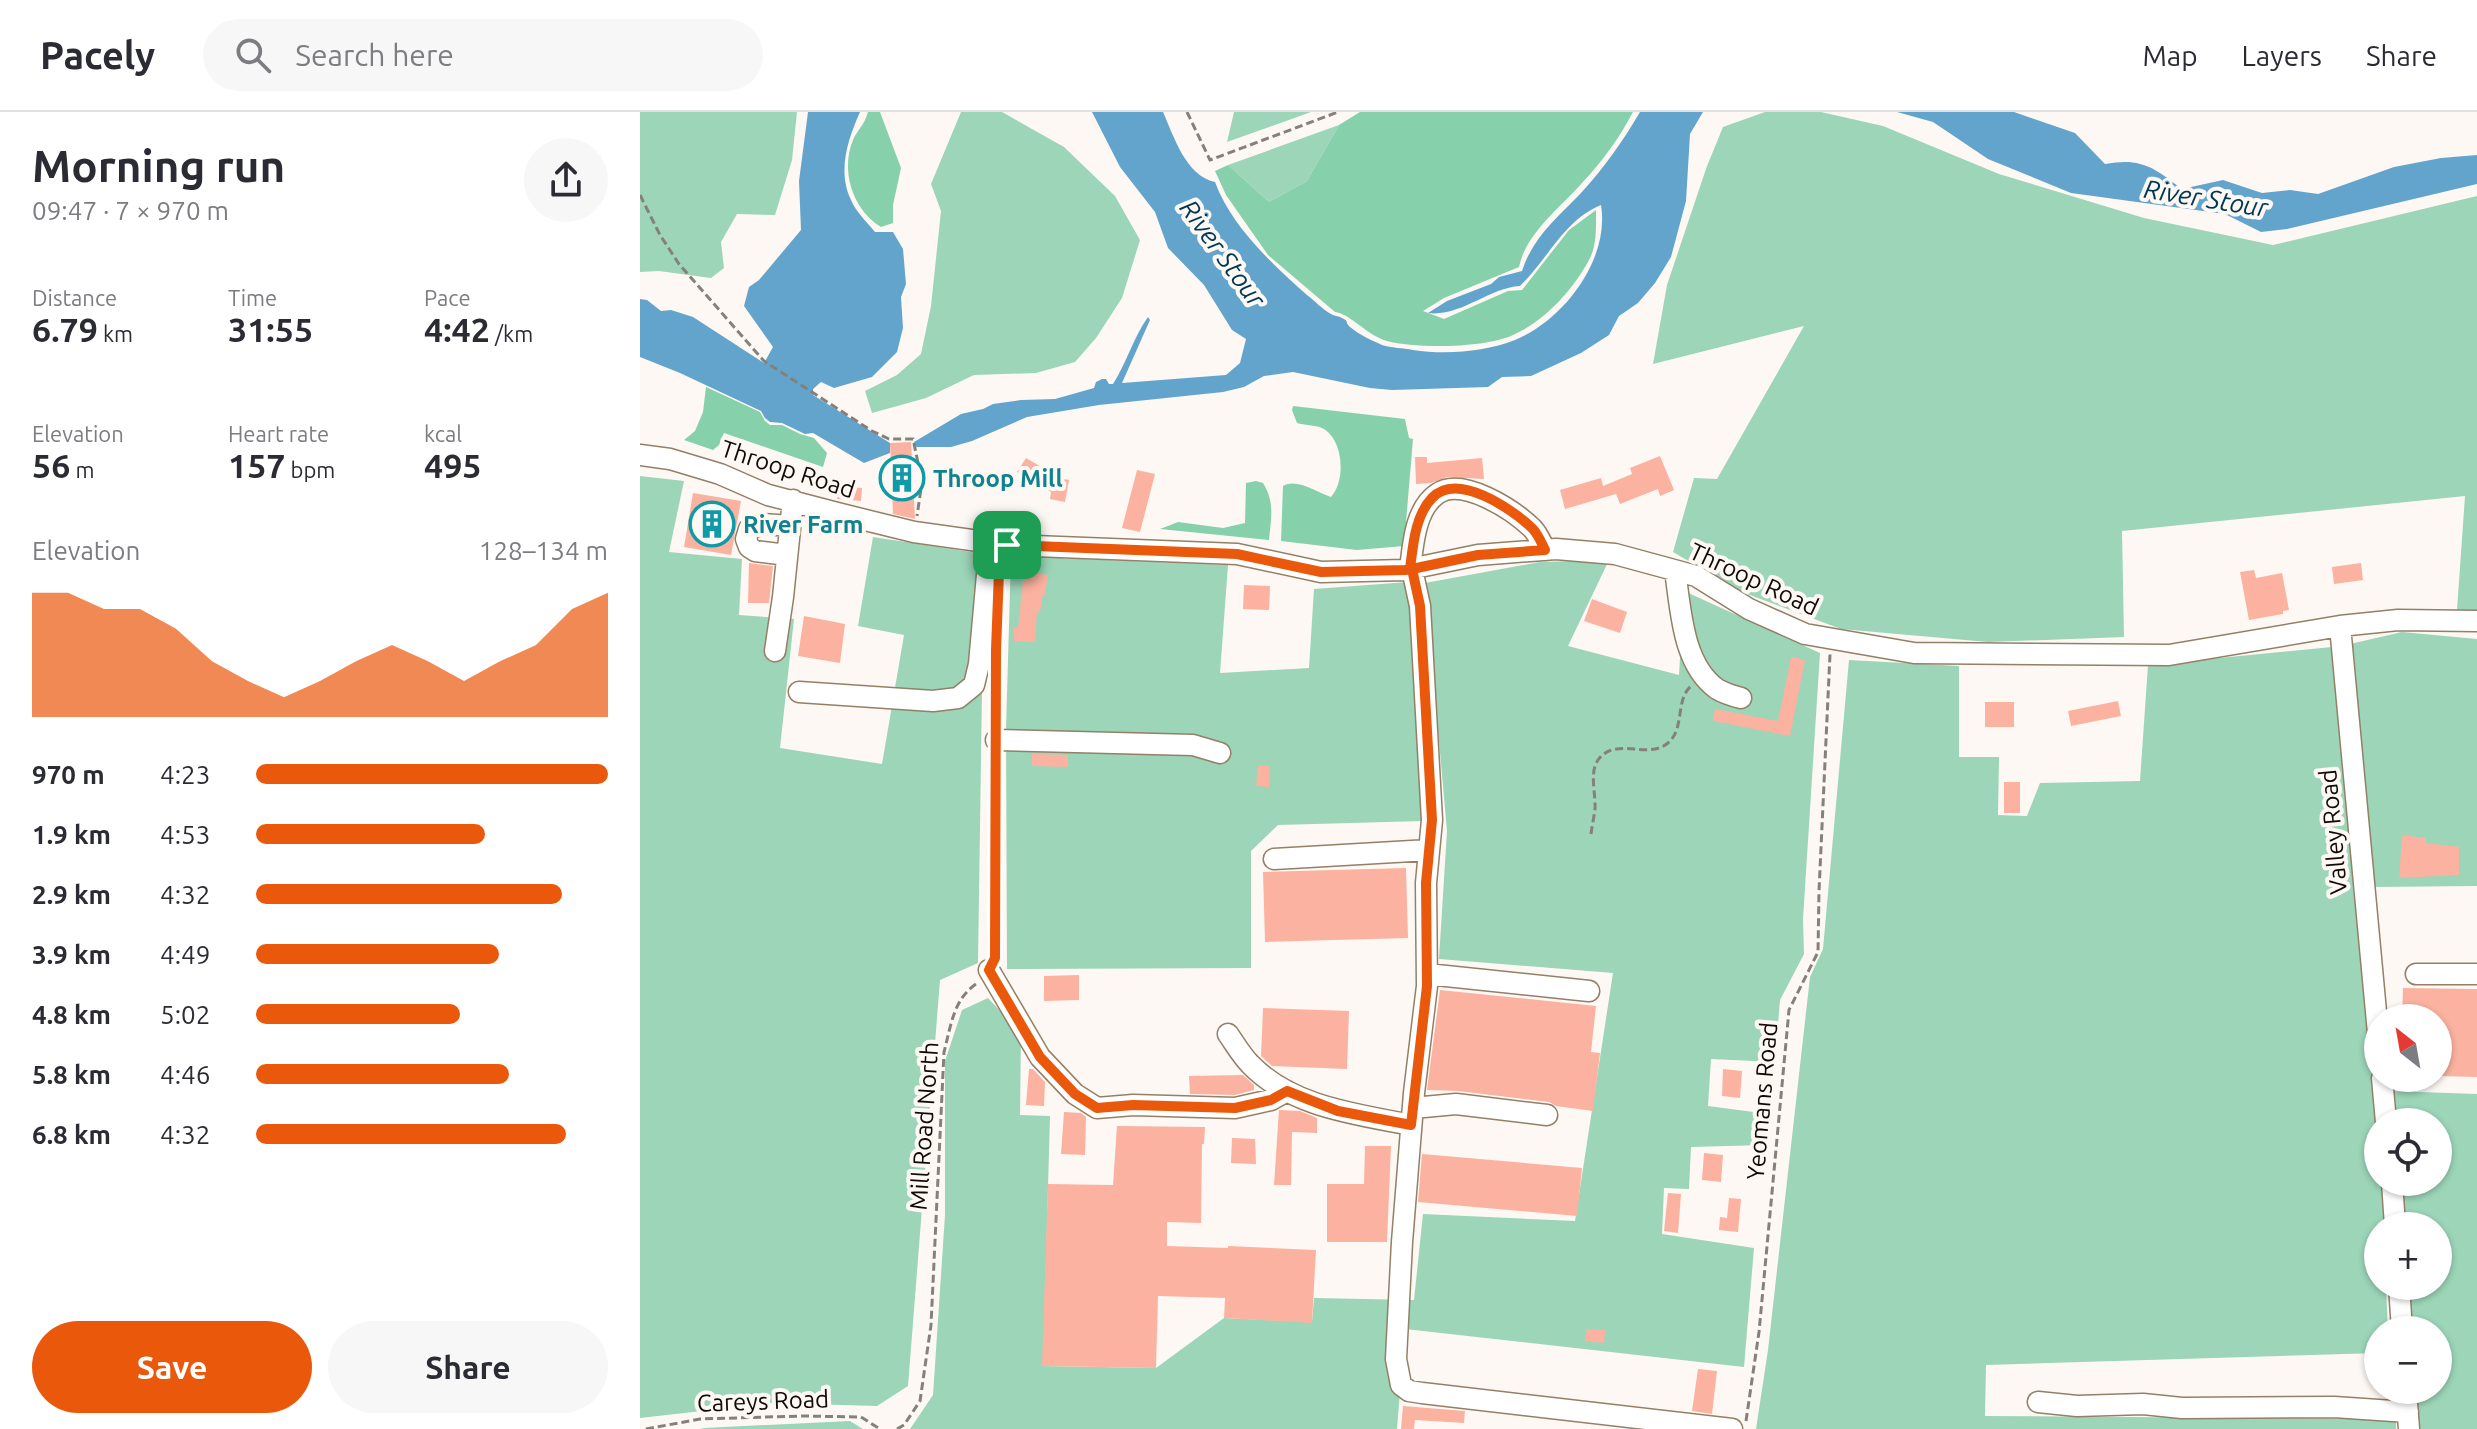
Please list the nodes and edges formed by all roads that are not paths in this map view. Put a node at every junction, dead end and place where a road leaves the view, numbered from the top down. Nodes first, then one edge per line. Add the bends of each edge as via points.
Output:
1 (640, 455) edge
2 (793, 500) junction
3 (790, 526) junction
4 (999, 544) junction
5 (1545, 550) junction
6 (787, 555) junction
7 (1411, 569) junction
8 (1675, 571) junction
9 (2477, 621) edge
10 (2340, 626) junction
11 (775, 651) dead end
12 (799, 692) dead end
13 (1741, 698) dead end
14 (996, 740) road end
15 (1220, 753) dead end
16 (1429, 850) junction
17 (1274, 859) dead end
18 (989, 970) road end
19 (1427, 974) junction
20 (2416, 974) dead end
21 (2477, 974) edge
22 (1589, 991) dead end
23 (2375, 1004) edge
24 (1228, 1034) dead end
25 (1287, 1091) junction
26 (1547, 1115) dead end
27 (1412, 1116) junction
28 (2038, 1402) dead end
29 (2408, 1420) edge
30 (1732, 1429) edge

1 - 2 street, Throop Road via 683,462
2 - 3 street
2 - 4 street, Throop Road via 914,532
3 - 6 street
3 - 6 street via 756,525 746,539 755,551
4 - 7 street, Throop Road via 1237,554 1321,572
4 - 12 street via 987,575 974,685 958,698
5 - 7 street, Throop Road via 1478,555
5 - 7 street via 1522,520 1480,494 1457,488 1430,500 1415,535
5 - 8 street, Throop Road via 1615,554
6 - 11 street
7 - 16 street via 1420,606 1432,820
8 - 10 street, Throop Road via 1696,576 1749,609 1805,634 1914,653 2169,655
8 - 13 street via 1695,662 1719,690
9 - 10 street, Throop Road
10 - 23 street, Valley Road
14 - 15 street via 1193,745
16 - 17 street
16 - 19 street
18 - 25 street via 1040,1057 1075,1094 1097,1108 1235,1108
19 - 22 street
19 - 27 street
20 - 21 street
24 - 25 street via 1250,1065
25 - 27 street via 1338,1111
26 - 27 street via 1456,1104
27 - 30 street via 1397,1327 1401,1385 1422,1393
28 - 29 street via 2334,1407

